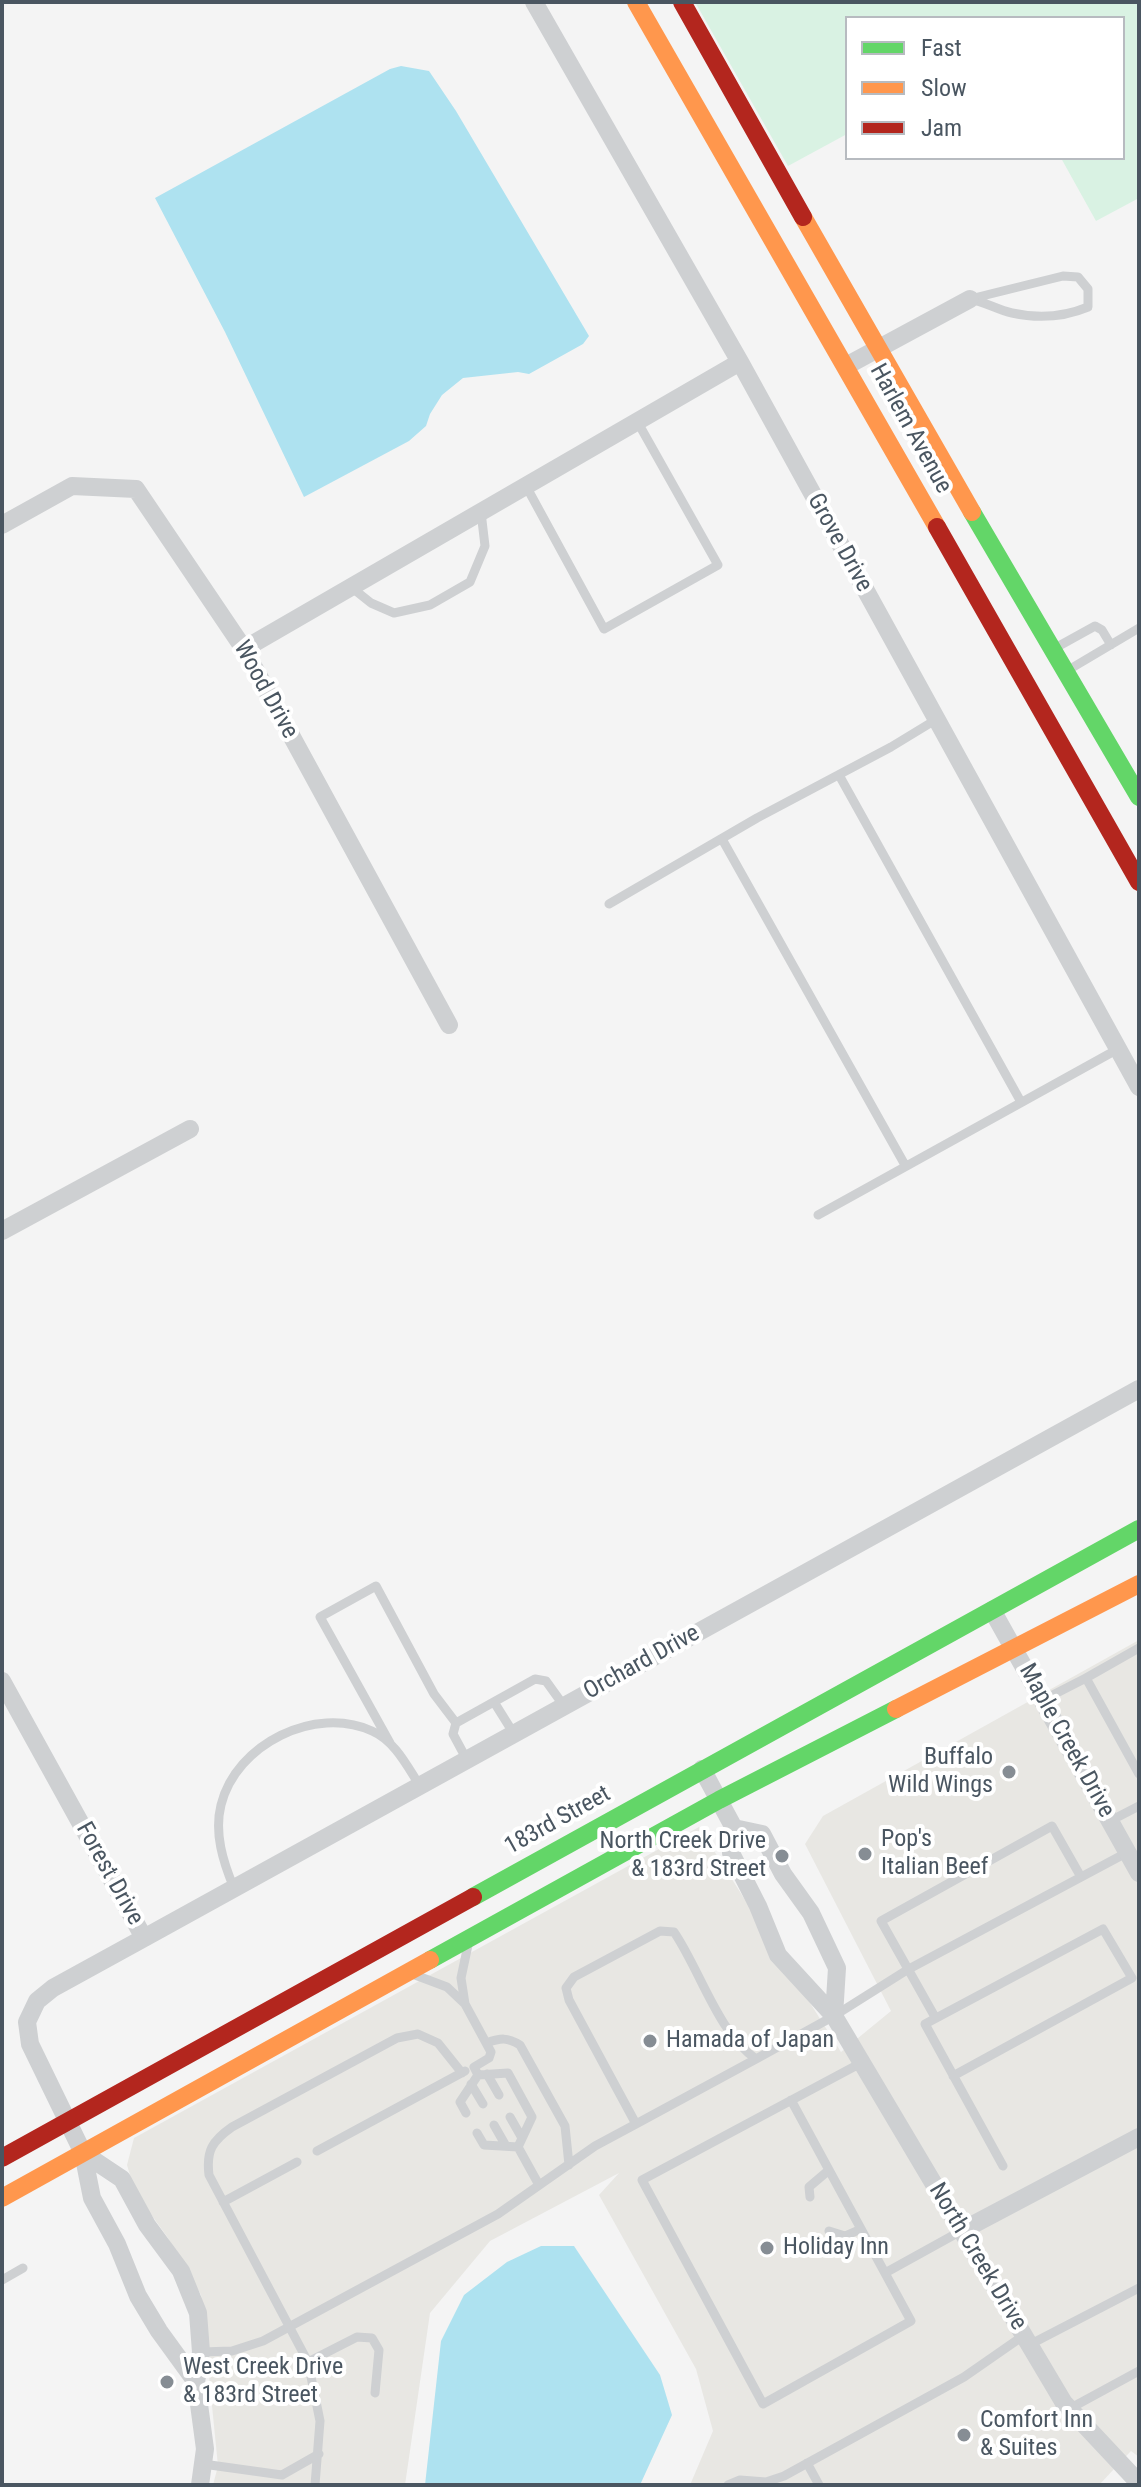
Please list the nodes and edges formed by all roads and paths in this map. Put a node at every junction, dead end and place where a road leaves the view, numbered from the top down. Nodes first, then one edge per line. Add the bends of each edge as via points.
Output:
1 (534, 2) edge
2 (636, 2) edge
3 (682, 2) edge
4 (970, 299) junction
5 (877, 349) junction
6 (740, 362) junction
7 (846, 366) junction
8 (637, 421) junction
9 (526, 486) junction
10 (481, 512) junction
11 (2, 525) edge
12 (351, 587) junction
13 (1139, 628) edge
14 (1111, 645) junction
15 (244, 649) junction
16 (1054, 649) junction
17 (1067, 671) junction
18 (937, 719) junction
19 (839, 775) junction
20 (1139, 797) edge
21 (722, 839) junction
22 (1138, 877) edge
23 (609, 904) dead end
24 (449, 1025) dead end
25 (1118, 1049) junction
26 (1139, 1087) edge
27 (1021, 1102) junction
28 (190, 1129) dead end
29 (905, 1165) junction
30 (818, 1215) dead end
31 (2, 1231) edge
32 (1139, 1389) edge
33 (1139, 1529) edge
34 (1139, 1584) edge
35 (992, 1610) junction
36 (1013, 1647) junction
37 (1139, 1648) edge
38 (1086, 1678) junction
39 (2, 1681) edge
40 (1043, 1700) junction
41 (494, 1702) junction
42 (564, 1706) junction
43 (456, 1723) junction
44 (514, 1734) junction
45 (390, 1743) junction
46 (467, 1760) junction
47 (702, 1769) junction
48 (1139, 1774) edge
49 (420, 1786) junction
50 (719, 1800) junction
51 (1139, 1806) edge
52 (1110, 1821) junction
53 (734, 1828) junction
54 (1135, 1863) edge
55 (1081, 1877) junction
56 (234, 1888) junction
57 (144, 1938) junction
58 (470, 1938) junction
59 (907, 1970) junction
60 (408, 1972) junction
61 (465, 2004) junction
62 (834, 2016) junction
63 (935, 2017) junction
64 (486, 2043) junction
65 (756, 2059) junction
66 (861, 2063) junction
67 (479, 2072) junction
68 (462, 2073) junction
69 (953, 2076) junction
70 (471, 2084) junction
71 (499, 2095) dead end
72 (791, 2100) junction
73 (483, 2104) dead end
74 (466, 2113) dead end
75 (510, 2117) dead end
76 (68, 2122) junction
77 (636, 2124) junction
78 (494, 2125) dead end
79 (477, 2133) dead end
80 (1139, 2137) edge
81 (520, 2142) junction
82 (506, 2146) junction
83 (317, 2151) dead end
84 (83, 2153) junction
85 (2, 2158) edge
86 (297, 2162) dead end
87 (569, 2165) junction
88 (1003, 2166) dead end
89 (829, 2170) junction
90 (539, 2185) junction
91 (810, 2197) dead end
92 (2, 2198) edge
93 (223, 2202) junction
94 (861, 2229) junction
95 (829, 2231) dead end
96 (961, 2231) junction
97 (23, 2268) dead end
98 (885, 2273) junction
99 (2, 2280) edge
100 (1139, 2288) edge
101 (290, 2326) junction
102 (1026, 2340) junction
103 (201, 2352) junction
104 (308, 2362) junction
105 (1139, 2371) edge
106 (196, 2382) junction
107 (375, 2393) dead end
108 (1069, 2409) junction
109 (319, 2454) junction
110 (807, 2463) junction
111 (203, 2464) junction
112 (282, 2475) junction
113 (1131, 2482) edge
114 (200, 2485) edge
115 (277, 2485) edge
116 (315, 2485) edge
117 (728, 2485) edge
118 (819, 2485) edge

1 - 6 street, Grove Drive
2 - 7 street, Harlem Avenue
3 - 5 street, Harlem Avenue
4 - 4 lane via 1063,276 1078,277 1088,289 1088,307 1067,316 1010,313
4 - 5 street
5 - 7 street
5 - 16 street, Harlem Avenue
6 - 8 street
6 - 18 street, Grove Drive
7 - 22 street, Harlem Avenue
8 - 9 street
8 - 9 lane via 718,565 604,629
9 - 10 street
10 - 12 street
10 - 12 lane via 485,546 470,582 430,605 394,613
11 - 15 street, Wood Drive via 72,486 136,489
12 - 15 street
13 - 14 lane
14 - 16 lane via 1095,626
14 - 17 lane
15 - 24 street, Wood Drive
16 - 17 street, Harlem Avenue
17 - 20 street, Harlem Avenue
18 - 19 lane
18 - 25 street, Grove Drive
19 - 21 lane
19 - 27 lane
21 - 23 lane
21 - 29 lane
25 - 26 street, Grove Drive
25 - 27 lane
27 - 29 lane
28 - 31 street
29 - 30 lane
32 - 42 street, Orchard Drive
33 - 35 street, 183rd Street
34 - 36 street
35 - 36 street, Maple Creek Drive
35 - 47 street, 183rd Street
36 - 40 street, Maple Creek Drive
36 - 50 street
37 - 38 lane
38 - 40 lane
38 - 48 lane
39 - 57 street, Forest Drive
40 - 52 street, Maple Creek Drive
41 - 42 lane via 541,1679
41 - 43 lane
41 - 44 lane
42 - 44 street, Orchard Drive
43 - 45 lane via 434,1694 376,1586 320,1617
43 - 46 lane via 453,1734
44 - 46 street, Orchard Drive
45 - 49 lane
45 - 56 lane via 372,1731 338,1722 309,1724 281,1735 249,1758 231,1780 220,1806 222,1860
46 - 49 street, Orchard Drive
47 - 50 street, North Creek Drive
47 - 76 street, 183rd Street
49 - 56 street, Orchard Drive
50 - 53 street, North Creek Drive
50 - 58 street
51 - 52 lane
52 - 54 street, Maple Creek Drive
53 - 62 street, North Creek Drive via 731,1853 778,1955
53 - 62 street via 762,1834 811,1913 837,1968
54 - 55 lane
55 - 59 lane
55 - 59 lane via 1052,1826 881,1921
56 - 57 street, Orchard Drive
57 - 76 street, Forest Drive via 53,1988 37,2001 27,2022 30,2044
58 - 60 street
58 - 61 lane via 461,1978
59 - 62 lane
59 - 63 lane
60 - 61 lane via 447,1987
60 - 84 street
61 - 64 lane
62 - 65 lane
62 - 66 street, North Creek Drive
63 - 69 lane via 925,2024
63 - 69 lane via 1103,1929 1132,1978
64 - 67 lane via 491,2052
64 - 87 lane via 501,2038 520,2045 565,2126
65 - 77 lane
65 - 77 lane via 729,2030 674,1932 660,1931 574,1977 566,1988 569,2000
66 - 72 lane
66 - 96 street, North Creek Drive
67 - 68 lane
67 - 70 lane
67 - 71 lane
67 - 81 lane via 508,2073 532,2117
68 - 83 lane
68 - 93 lane via 438,2043 418,2034 397,2038 328,2075 215,2139 207,2156 209,2175
69 - 88 lane
70 - 73 lane
70 - 74 lane via 460,2102
72 - 89 lane
72 - 98 lane via 642,2180 763,2404 911,2321
75 - 81 lane
76 - 84 street, Forest Drive
76 - 85 street, 183rd Street
77 - 87 lane
78 - 82 lane
79 - 82 lane via 484,2145
80 - 96 street
81 - 82 lane
81 - 90 lane
84 - 92 street
84 - 103 street via 122,2179 181,2271 198,2313
84 - 106 street, Forest Drive via 92,2198 138,2296
86 - 93 lane
87 - 90 lane
89 - 91 lane via 809,2187
89 - 94 lane
90 - 101 lane via 498,2214
93 - 101 lane
94 - 95 lane via 845,2236
94 - 98 lane
96 - 98 lane
96 - 102 street, North Creek Drive
97 - 99 lane
100 - 102 lane
101 - 103 lane via 232,2351
101 - 104 lane
102 - 108 street, North Creek Drive
102 - 110 lane
103 - 106 street
104 - 107 lane via 357,2337 372,2338 379,2350
104 - 109 lane via 320,2421
105 - 108 lane
106 - 111 street
108 - 113 street, North Creek Drive
109 - 112 lane
109 - 116 lane
110 - 117 lane via 766,2482 740,2480
110 - 118 lane
111 - 112 lane
111 - 114 street
112 - 115 lane

